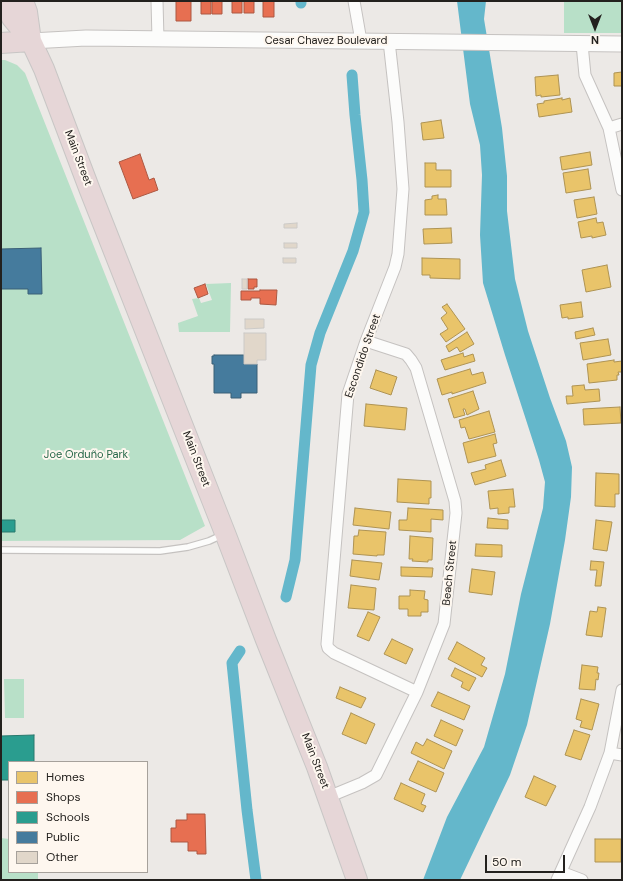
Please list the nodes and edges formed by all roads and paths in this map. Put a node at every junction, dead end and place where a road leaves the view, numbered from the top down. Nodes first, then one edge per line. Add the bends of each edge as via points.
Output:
1 (5, 1) edge
2 (24, 1) edge
3 (157, 1) edge
4 (354, 1) edge
5 (158, 39) junction
6 (31, 41) junction
7 (361, 41) junction
8 (389, 41) junction
9 (1, 42) edge
10 (582, 44) junction
11 (622, 44) edge
12 (622, 124) edge
13 (609, 128) junction
14 (622, 190) edge
15 (366, 341) junction
16 (225, 533) junction
17 (1, 550) edge
18 (622, 690) edge
19 (417, 692) junction
20 (610, 753) junction
21 (622, 755) edge
22 (328, 797) junction
23 (559, 876) edge
24 (357, 880) edge
25 (582, 880) edge

1 - 6 highway, Main Street via 12,18
2 - 6 highway, Main Street
3 - 5 street
4 - 7 street
5 - 6 street, Cesar Chavez Boulevard via 86,38
5 - 7 street, Cesar Chavez Boulevard
6 - 9 highway
6 - 16 highway, Main Street
7 - 8 street, Cesar Chavez Boulevard
8 - 10 street, Cesar Chavez Boulevard
8 - 15 street, Escondido Street via 403,189 396,267
10 - 11 street, Cesar Chavez Boulevard
10 - 13 street via 585,74
12 - 13 street
13 - 14 street
15 - 19 street, Beach Street via 406,354 416,368 456,501 444,624
15 - 19 street, Escondido Street via 348,399 327,644 334,653
16 - 17 lane via 188,547 160,551
16 - 22 highway, Main Street
18 - 20 street
19 - 22 street, Beach Street via 376,775
20 - 21 street
20 - 23 street via 590,807
22 - 24 highway, Main Street
23 - 25 street

